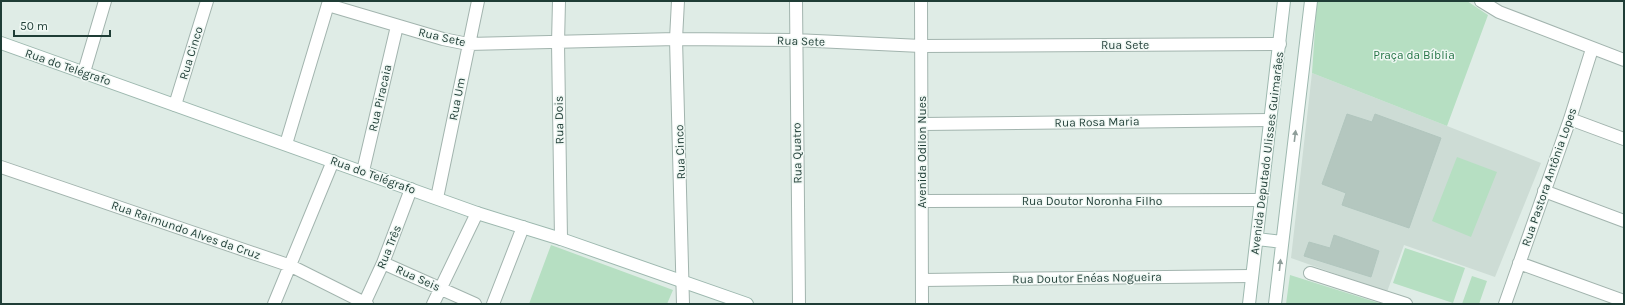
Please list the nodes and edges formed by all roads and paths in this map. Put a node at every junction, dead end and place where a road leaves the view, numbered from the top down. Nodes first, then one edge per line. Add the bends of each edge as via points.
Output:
1 (105, 1) edge
2 (207, 1) edge
3 (478, 1) edge
4 (559, 1) edge
5 (678, 1) edge
6 (796, 1) edge
7 (921, 1) edge
8 (1284, 1) edge
9 (1311, 1) edge
10 (1481, 1) edge
11 (329, 3) edge
12 (1496, 5) edge
13 (397, 26) junction
14 (676, 39) junction
15 (795, 40) junction
16 (1, 43) edge
17 (558, 43) junction
18 (468, 44) junction
19 (1280, 44) junction
20 (921, 46) junction
21 (1592, 49) junction
22 (1624, 60) edge
23 (84, 72) junction
24 (176, 105) junction
25 (1570, 119) junction
26 (1270, 120) junction
27 (923, 124) junction
28 (1624, 139) edge
29 (286, 144) junction
30 (333, 161) junction
31 (1, 167) edge
32 (363, 171) junction
33 (411, 189) junction
34 (1544, 191) junction
35 (437, 198) junction
36 (1261, 200) junction
37 (922, 201) junction
38 (477, 212) junction
39 (1624, 221) edge
40 (523, 227) junction
41 (561, 239) junction
42 (1257, 239) junction
43 (1282, 242) junction
44 (383, 263) junction
45 (1519, 263) junction
46 (291, 266) junction
47 (1310, 273) dead end
48 (1251, 276) junction
49 (923, 280) junction
50 (684, 281) junction
51 (440, 288) junction
52 (1624, 301) edge
53 (274, 304) edge
54 (365, 304) edge
55 (433, 304) edge
56 (476, 304) edge
57 (493, 304) edge
58 (683, 304) edge
59 (747, 304) edge
60 (799, 304) edge
61 (922, 304) edge
62 (1249, 304) edge
63 (1276, 304) edge
64 (1406, 304) edge
65 (1505, 304) edge

1 - 23 street
2 - 24 street, Rua Cinco
3 - 18 street, Rua Um
4 - 17 street, Rua Dois
5 - 14 street, Rua Cinco
6 - 15 street, Rua Quatro
7 - 20 street, Avenida Odilon Nues
8 - 19 street, Avenida Deputado Ulisses Guimarães
43 -> 9 street
10 - 12 street
11 - 13 street, Rua Sete
11 - 29 street
12 - 21 street
13 - 18 street, Rua Sete
13 - 32 street, Rua Piracaia
14 - 15 street, Rua Sete
14 - 17 street, Rua Sete
14 - 50 street, Rua Cinco
15 - 20 street, Rua Sete
15 - 60 street, Rua Quatro
16 - 23 street, Rua do Telégrafo
17 - 18 street, Rua Sete
17 - 41 street, Rua Dois
18 - 35 street, Rua Um
19 - 20 street, Rua Sete
19 - 26 street, Avenida Deputado Ulisses Guimarães
20 - 27 street, Avenida Odilon Nues
21 - 22 street
21 - 25 street, Rua Pastora Antônia Lopes
23 - 24 street, Rua do Telégrafo
24 - 29 street, Rua do Telégrafo
25 - 28 street
25 - 34 street, Rua Pastora Antônia Lopes
26 - 27 street, Rua Rosa Maria
26 - 36 street, Avenida Deputado Ulisses Guimarães
27 - 37 street, Avenida Odilon Nues
29 - 30 street, Rua do Telégrafo
30 - 32 street, Rua do Telégrafo
30 - 46 street
31 - 46 street, Rua Raimundo Alves da Cruz
32 - 33 street, Rua do Telégrafo
33 - 35 street, Rua do Telégrafo
33 - 44 street, Rua Três
34 - 39 street
34 - 45 street, Rua Pastora Antônia Lopes
35 - 38 street, Rua do Telégrafo
36 - 37 street, Rua Doutor Noronha Filho
36 - 42 street, Avenida Deputado Ulisses Guimarães
37 - 49 street, Avenida Odilon Nues
38 - 40 street, Rua do Telégrafo
38 - 51 street
40 - 41 street, Rua do Telégrafo
40 - 57 street
41 - 50 street, Rua do Telégrafo
42 - 43 street
42 - 48 street, Avenida Deputado Ulisses Guimarães
63 -> 43 street
44 - 51 street, Rua Seis
44 - 54 street, Rua Três
45 - 52 street
45 - 65 street, Rua Pastora Antônia Lopes
46 - 53 street
46 - 54 street, Rua Raimundo Alves da Cruz
47 - 64 street
48 - 49 street, Rua Doutor Enéas Nogueira
48 - 62 street, Avenida Deputado Ulisses Guimarães
49 - 61 street, Avenida Odilon Nues
50 - 58 street, Rua Cinco
50 - 59 street, Rua do Telégrafo
51 - 55 street
51 - 56 street, Rua Seis

